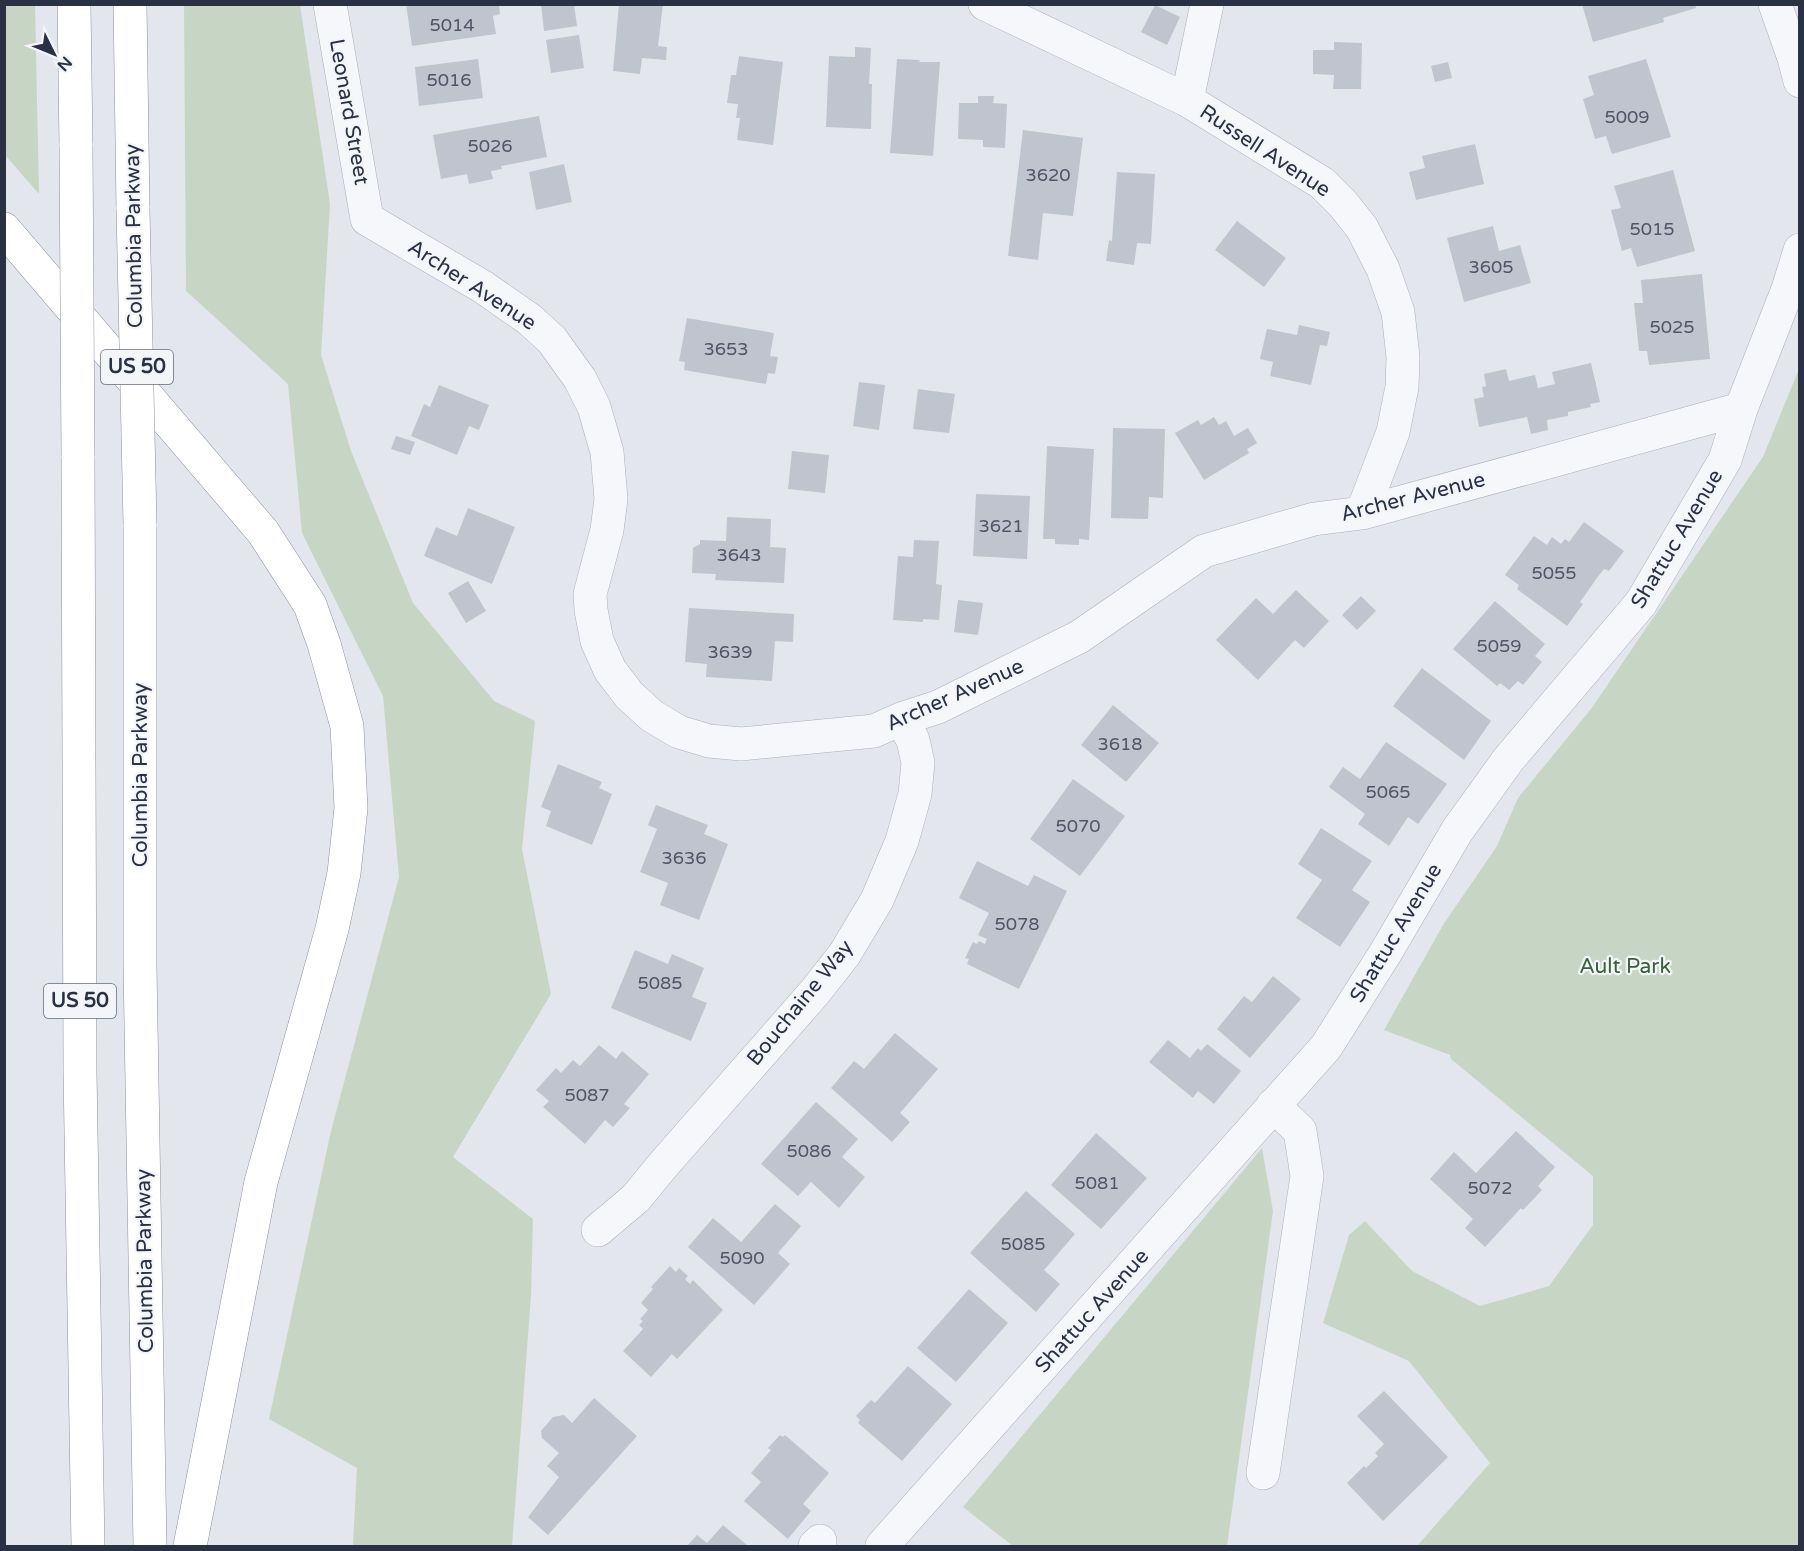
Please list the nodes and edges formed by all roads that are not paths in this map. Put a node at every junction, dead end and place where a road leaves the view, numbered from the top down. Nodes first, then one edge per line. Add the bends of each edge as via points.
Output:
1 (74, 4) edge
2 (130, 4) edge
3 (330, 4) edge
4 (985, 4) edge
5 (1207, 4) edge
6 (1775, 4) edge
7 (1800, 81) edge
8 (1186, 100) junction
9 (367, 219) joint
10 (4, 229) edge
11 (1800, 250) edge
12 (1741, 409) junction
13 (1362, 513) junction
14 (901, 718) junction
15 (1273, 1105) junction
16 (598, 1230) dead end
17 (1263, 1473) dead end
18 (88, 1546) edge
19 (150, 1546) edge
20 (190, 1546) edge
21 (882, 1546) edge

1 - 18 highway, US 50, bridge via 80,1072
2 - 19 highway, Columbia Parkway / US 50, bridge via 140,524 140,966
3 - 9 street, Leonard Street
4 - 8 street, Russell Avenue
5 - 8 street
6 - 7 street
8 - 13 street, Russell Avenue via 1322,183 1362,228 1383,269 1398,312 1402,387 1393,432
9 - 14 street, Archer Avenue via 483,287 529,319 552,340 580,378 594,406 607,452 611,499 590,594 591,610 597,641 610,670 629,695 652,716 680,732 709,741 741,744 874,731
10 - 20 highway via 263,532 310,605 347,726 351,808 344,873 261,1182
11 - 12 street, Shattuc Avenue
12 - 13 street, Archer Avenue
12 - 15 street, Shattuc Avenue via 1725,460 1641,603 1508,760 1457,831 1326,1047
13 - 14 street, Archer Avenue via 1314,519 1204,551 1079,637 938,707
14 - 16 street, Bouchaine Way via 913,740 918,763 915,794 902,841 877,900 844,955 814,993 636,1198
15 - 17 street via 1300,1131 1306,1176
15 - 21 street, Shattuc Avenue

